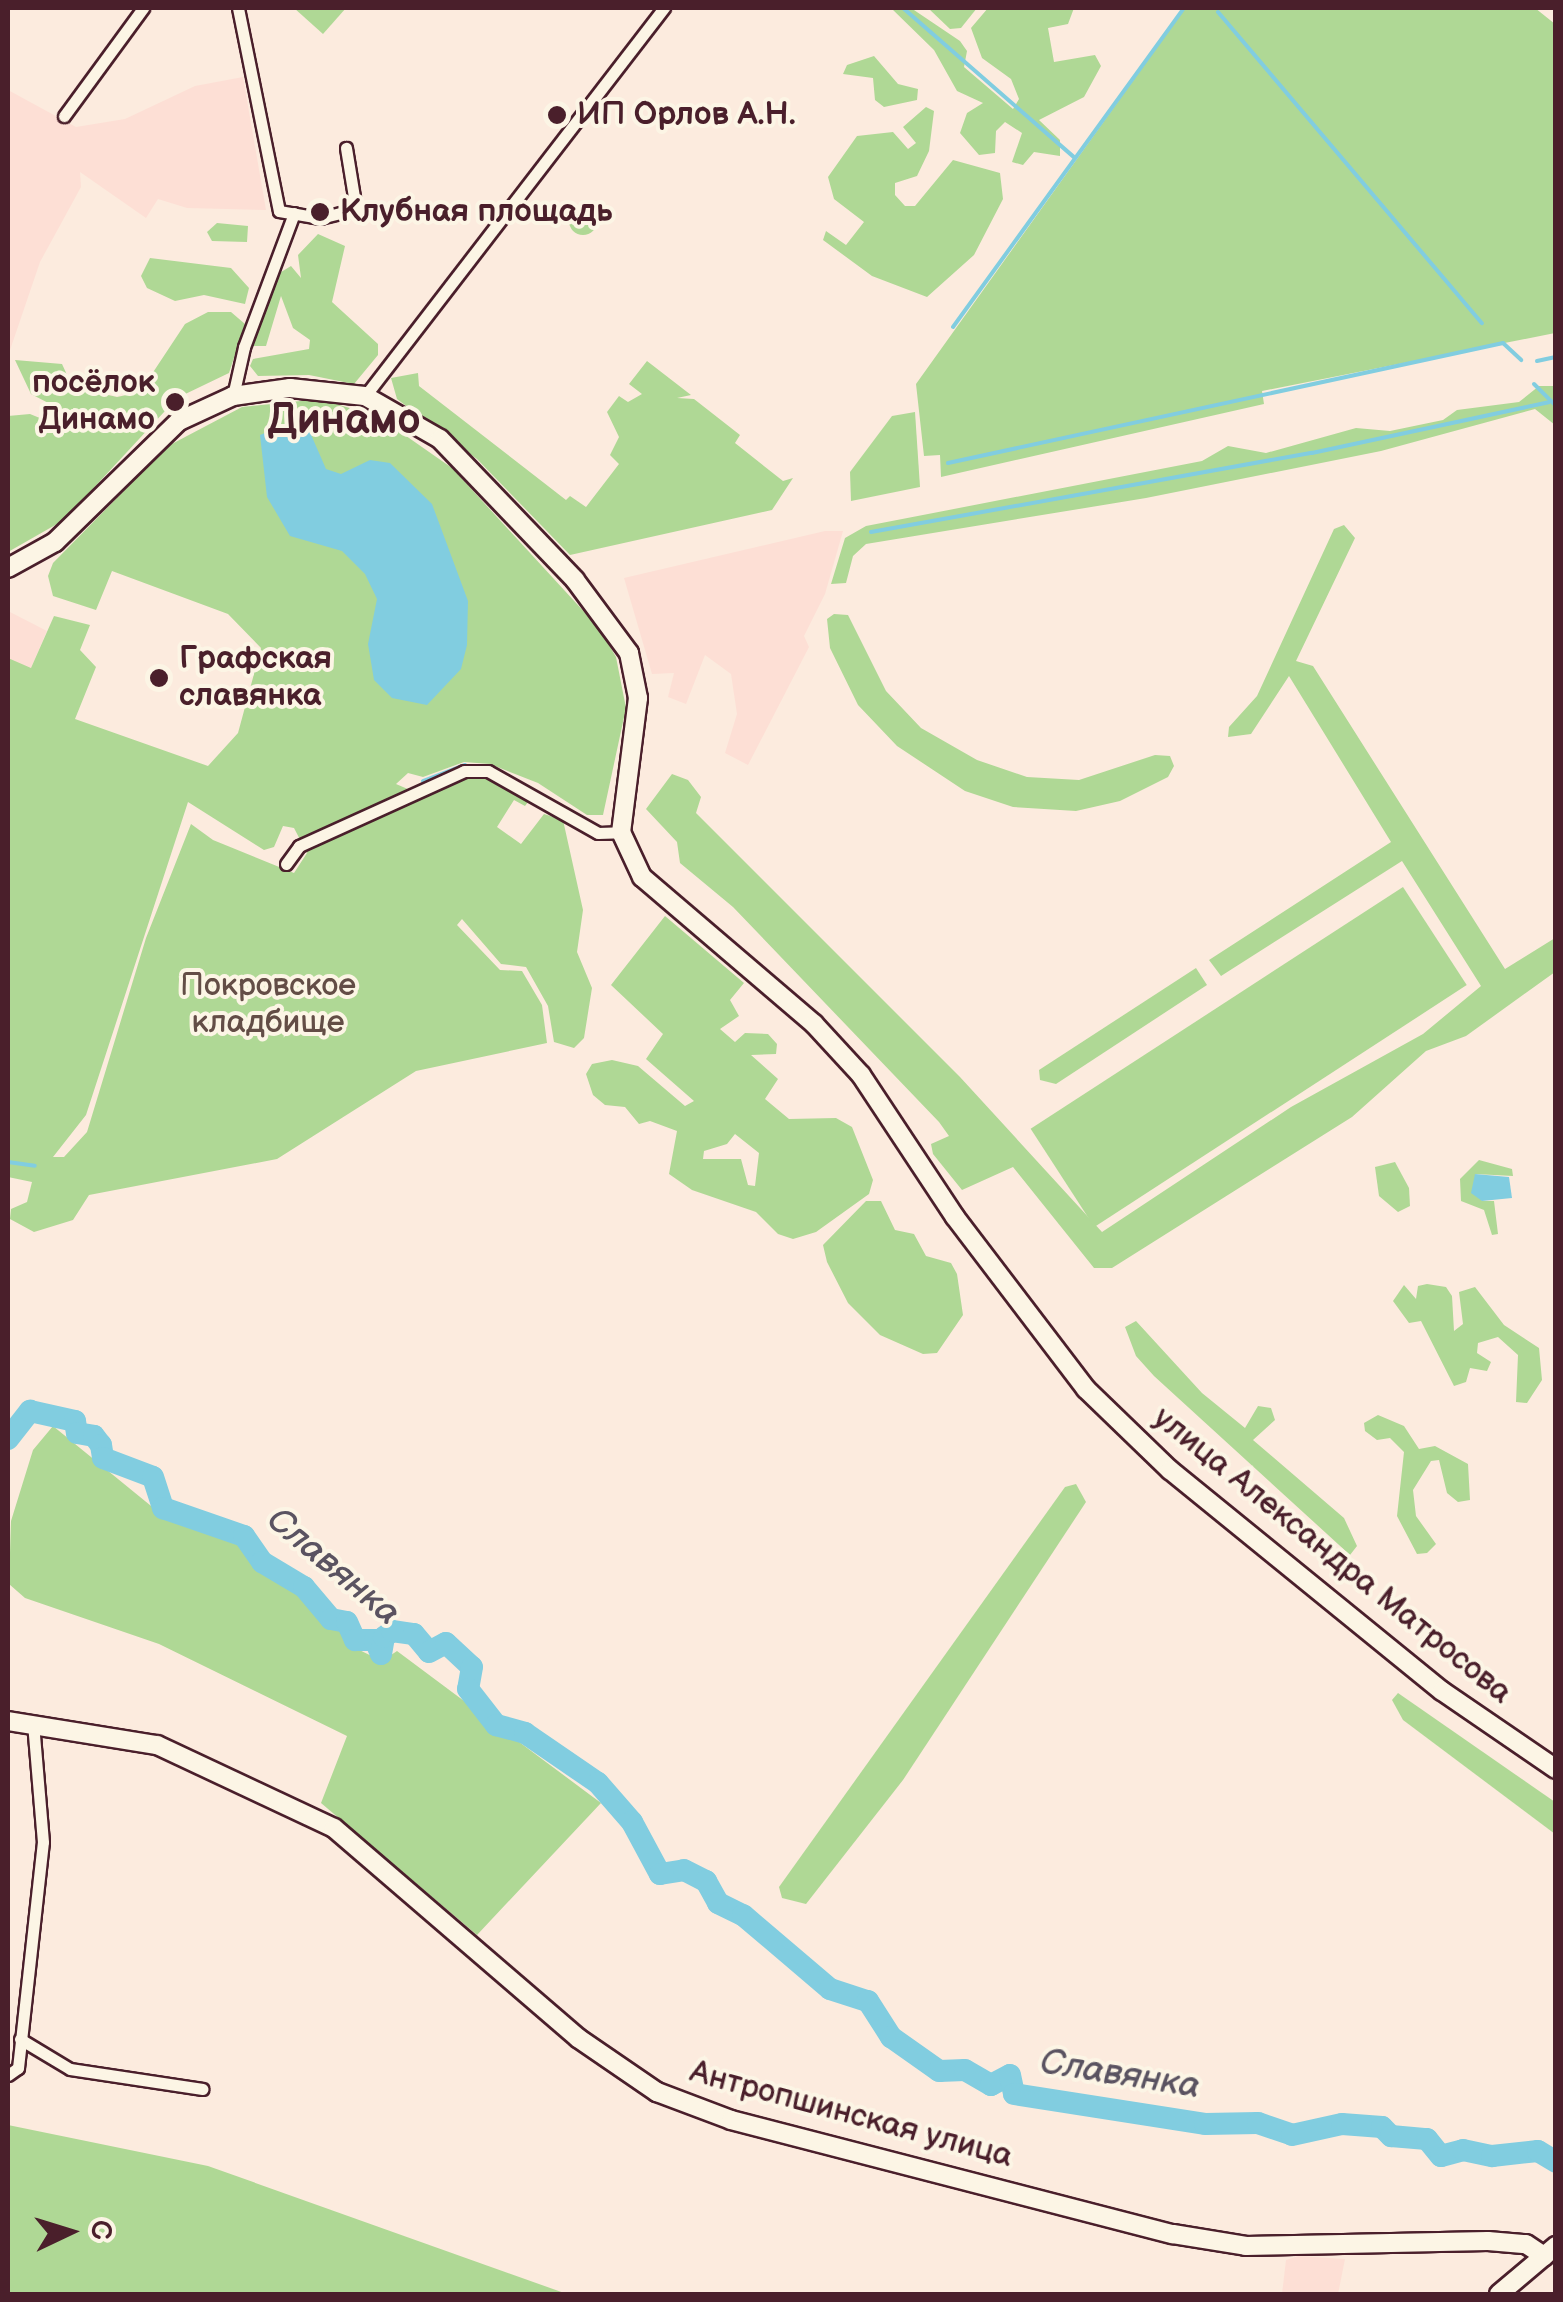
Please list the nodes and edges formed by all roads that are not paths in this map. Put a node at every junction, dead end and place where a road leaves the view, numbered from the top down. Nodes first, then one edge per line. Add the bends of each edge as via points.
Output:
1 (143, 8) edge
2 (238, 8) edge
3 (664, 8) edge
4 (64, 116) dead end
5 (346, 148) dead end
6 (294, 213) junction
7 (233, 396) junction
8 (365, 396) junction
9 (8, 568) edge
10 (620, 832) junction
11 (286, 864) dead end
12 (8, 1720) edge
13 (33, 1724) junction
14 (1556, 1769) edge
15 (20, 2039) junction
16 (8, 2075) edge
17 (202, 2090) dead end
18 (1550, 2251) edge
19 (1499, 2294) edge

1 - 4 street
2 - 6 street via 279,211
3 - 8 street
5 - 6 street via 356,209 320,218
6 - 7 street via 244,347
7 - 8 main road via 290,388
7 - 9 main road via 179,421 66,533
8 - 10 main road via 412,418 466,463 575,580 629,653 638,698
10 - 11 street via 598,832 488,771 464,770 299,846
10 - 14 main road, улица Александра Матросова via 627,855 661,898 814,1024 861,1075 997,1276 1086,1389 1170,1470 1382,1642
12 - 13 main road, Антропшинская улица
13 - 15 street via 43,1842
13 - 18 main road, Антропшинская улица via 158,1745 334,1828 578,2038 657,2092 732,2120 1228,2244 1488,2241
15 - 16 street via 18,2068
15 - 17 street via 70,2069
18 - 19 main road

